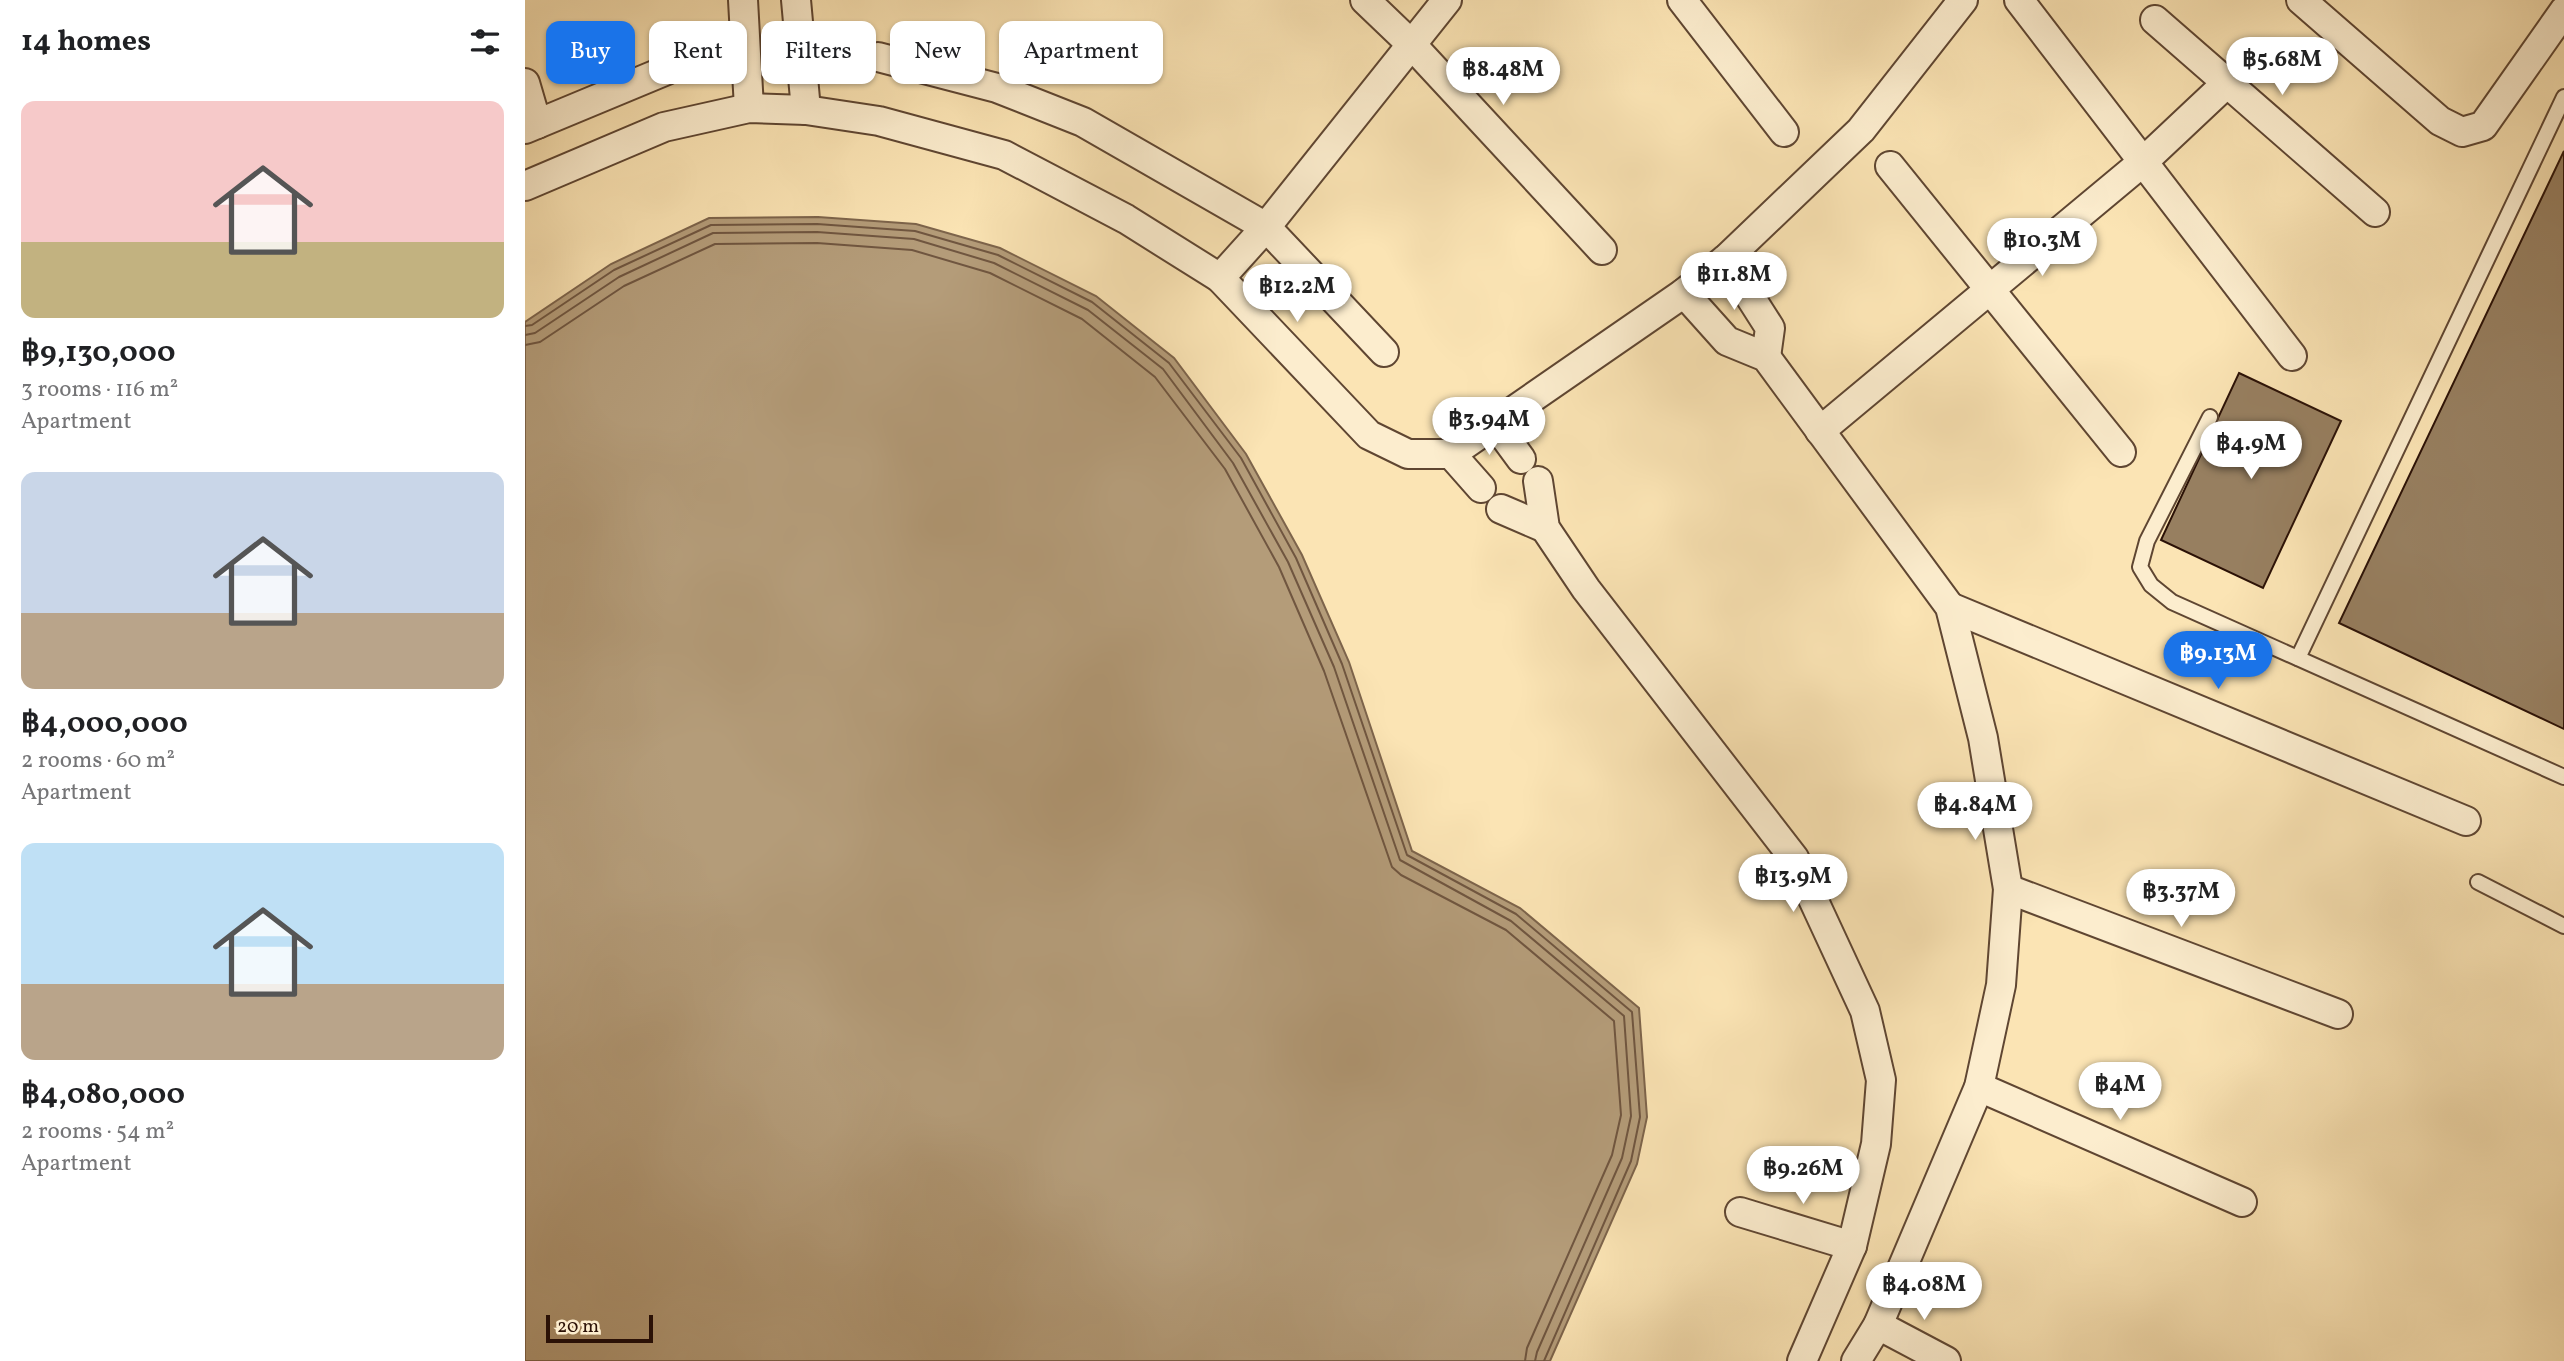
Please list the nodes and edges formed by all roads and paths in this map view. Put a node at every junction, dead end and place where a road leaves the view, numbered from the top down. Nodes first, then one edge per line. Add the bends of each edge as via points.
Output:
1 (743, 0) edge
2 (796, 0) edge
3 (1365, 0) edge
4 (1447, 0) edge
5 (1684, 0) edge
6 (1963, 0) edge
7 (2019, 0) edge
8 (2301, 0) edge
9 (2564, 10) edge
10 (2155, 20) dead end
11 (1411, 44) junction
12 (878, 57) dead end
13 (649, 77) edge
14 (2228, 82) junction
15 (525, 83) edge
16 (2564, 97) edge
17 (749, 108) junction
18 (806, 110) junction
19 (531, 126) edge
20 (1784, 132) dead end
21 (2144, 161) junction
22 (1890, 166) dead end
23 (525, 186) edge
24 (2375, 212) dead end
25 (1266, 228) junction
26 (1602, 250) dead end
27 (1726, 260) junction
28 (1220, 278) junction
29 (1990, 290) junction
30 (1684, 293) junction
31 (1384, 352) dead end
32 (2292, 356) dead end
33 (1766, 357) junction
34 (2210, 417) dead end
35 (1496, 425) junction
36 (1820, 431) junction
37 (2121, 452) dead end
38 (1451, 454) junction
39 (1481, 488) dead end
40 (1501, 509) dead end
41 (1545, 528) junction
42 (1950, 607) junction
43 (2298, 658) junction
44 (2564, 778) edge
45 (2466, 821) dead end
46 (2479, 883) dead end
47 (2008, 889) junction
48 (2564, 926) edge
49 (2338, 1014) dead end
50 (1979, 1087) junction
51 (2242, 1202) dead end
52 (1740, 1212) dead end
53 (1852, 1246) junction
54 (1878, 1325) junction
55 (1802, 1361) edge
56 (1856, 1361) edge
57 (1946, 1361) edge

1 - 17 street
2 - 18 street
3 - 11 street
4 - 11 street
5 - 20 street
6 - 27 street via 1861,130
7 - 21 street
8 - 9 street via 2440,121 2462,132 2483,126
10 - 14 street
11 - 25 street
11 - 26 street
12 - 25 street via 997,88 1083,122
13 - 19 street
14 - 21 street
14 - 24 street
15 - 19 street
16 - 43 lane
17 - 18 street
17 - 23 street via 664,127
18 - 28 street via 879,121 1004,155 1126,219
21 - 29 street
21 - 32 street
22 - 29 street
25 - 28 street
25 - 31 street
27 - 30 street
27 - 33 street via 1770,328
28 - 38 street via 1369,435 1408,454
29 - 36 street
29 - 37 street
30 - 33 street via 1727,341
30 - 35 street
33 - 36 street
34 - 43 lane via 2147,541 2140,567 2151,585 2172,602
35 - 38 street
35 - 41 street via 1530,470
36 - 42 street
38 - 39 street
40 - 41 street
41 - 53 street via 1586,589 1794,858 1865,1011 1881,1080 1876,1144
42 - 45 street
42 - 47 street via 1983,738
43 - 44 lane
46 - 48 lane
47 - 49 street
47 - 50 street via 2001,985
50 - 51 street
50 - 54 street
52 - 53 street
53 - 55 street
54 - 56 street
54 - 57 street

